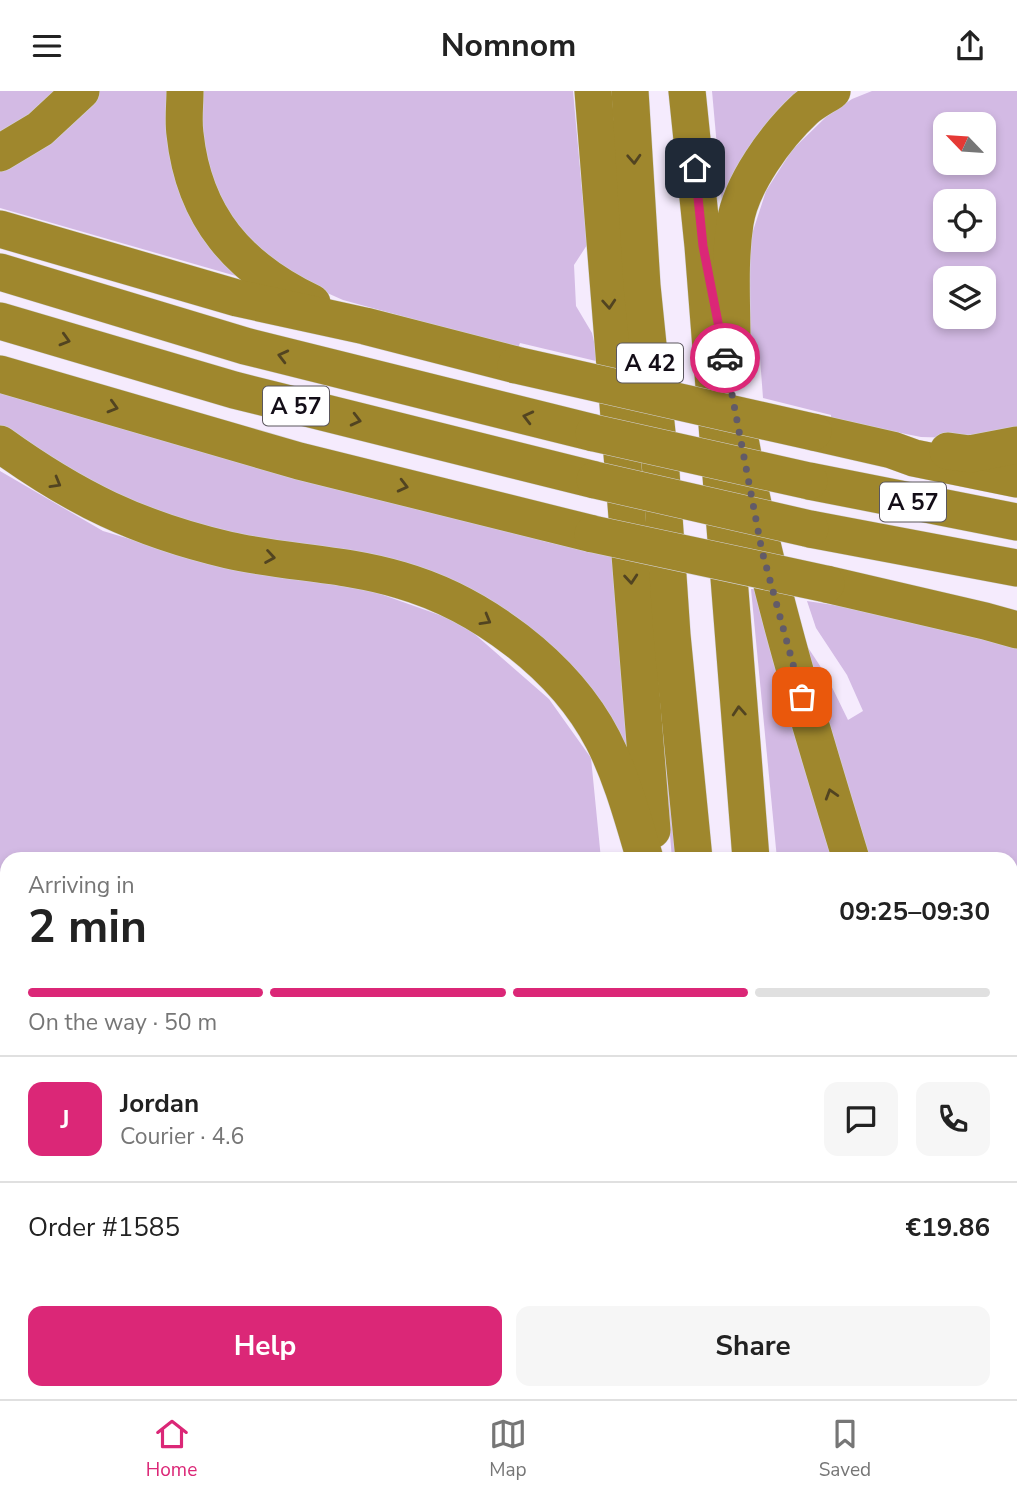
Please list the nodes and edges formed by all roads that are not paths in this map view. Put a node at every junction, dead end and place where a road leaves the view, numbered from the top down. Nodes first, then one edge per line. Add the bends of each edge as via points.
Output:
1 (81, 91) edge
2 (185, 91) edge
3 (593, 91) edge
4 (631, 91) edge
5 (687, 91) edge
6 (832, 91) edge
7 (0, 153) edge
8 (0, 229) edge
9 (703, 246) junction
10 (0, 272) edge
11 (0, 321) edge
12 (365, 325) junction
13 (0, 374) edge
14 (732, 393) junction
15 (0, 444) edge
16 (1017, 445) edge
17 (892, 450) junction
18 (1017, 479) edge
19 (1017, 522) edge
20 (1017, 568) edge
21 (1017, 630) edge
22 (643, 852) edge
23 (653, 852) edge
24 (693, 852) edge
25 (750, 852) edge
26 (849, 852) edge

1 - 7 highway via 40,129
2 - 12 highway via 189,162 221,234 246,262 284,289
3 -> 23 highway
4 -> 24 highway, A 42 via 642,286
5 - 9 highway, A 42
6 - 14 highway via 805,109 767,153 743,194 732,261
8 - 12 highway via 237,298
9 - 14 highway, A 42
25 -> 9 highway, A 42
19 -> 10 highway, A 57, bridge via 594,433 245,347
11 -> 20 highway, A 57, bridge via 234,390 595,480 810,529
12 - 17 highway, bridge via 516,365
13 -> 21 highway, bridge via 299,461 593,534
26 -> 14 highway via 762,551
15 -> 22 highway via 68,490 144,526 230,550 401,580 449,599 503,630 553,671 602,739
16 - 17 highway via 970,454 916,447
17 - 18 highway

